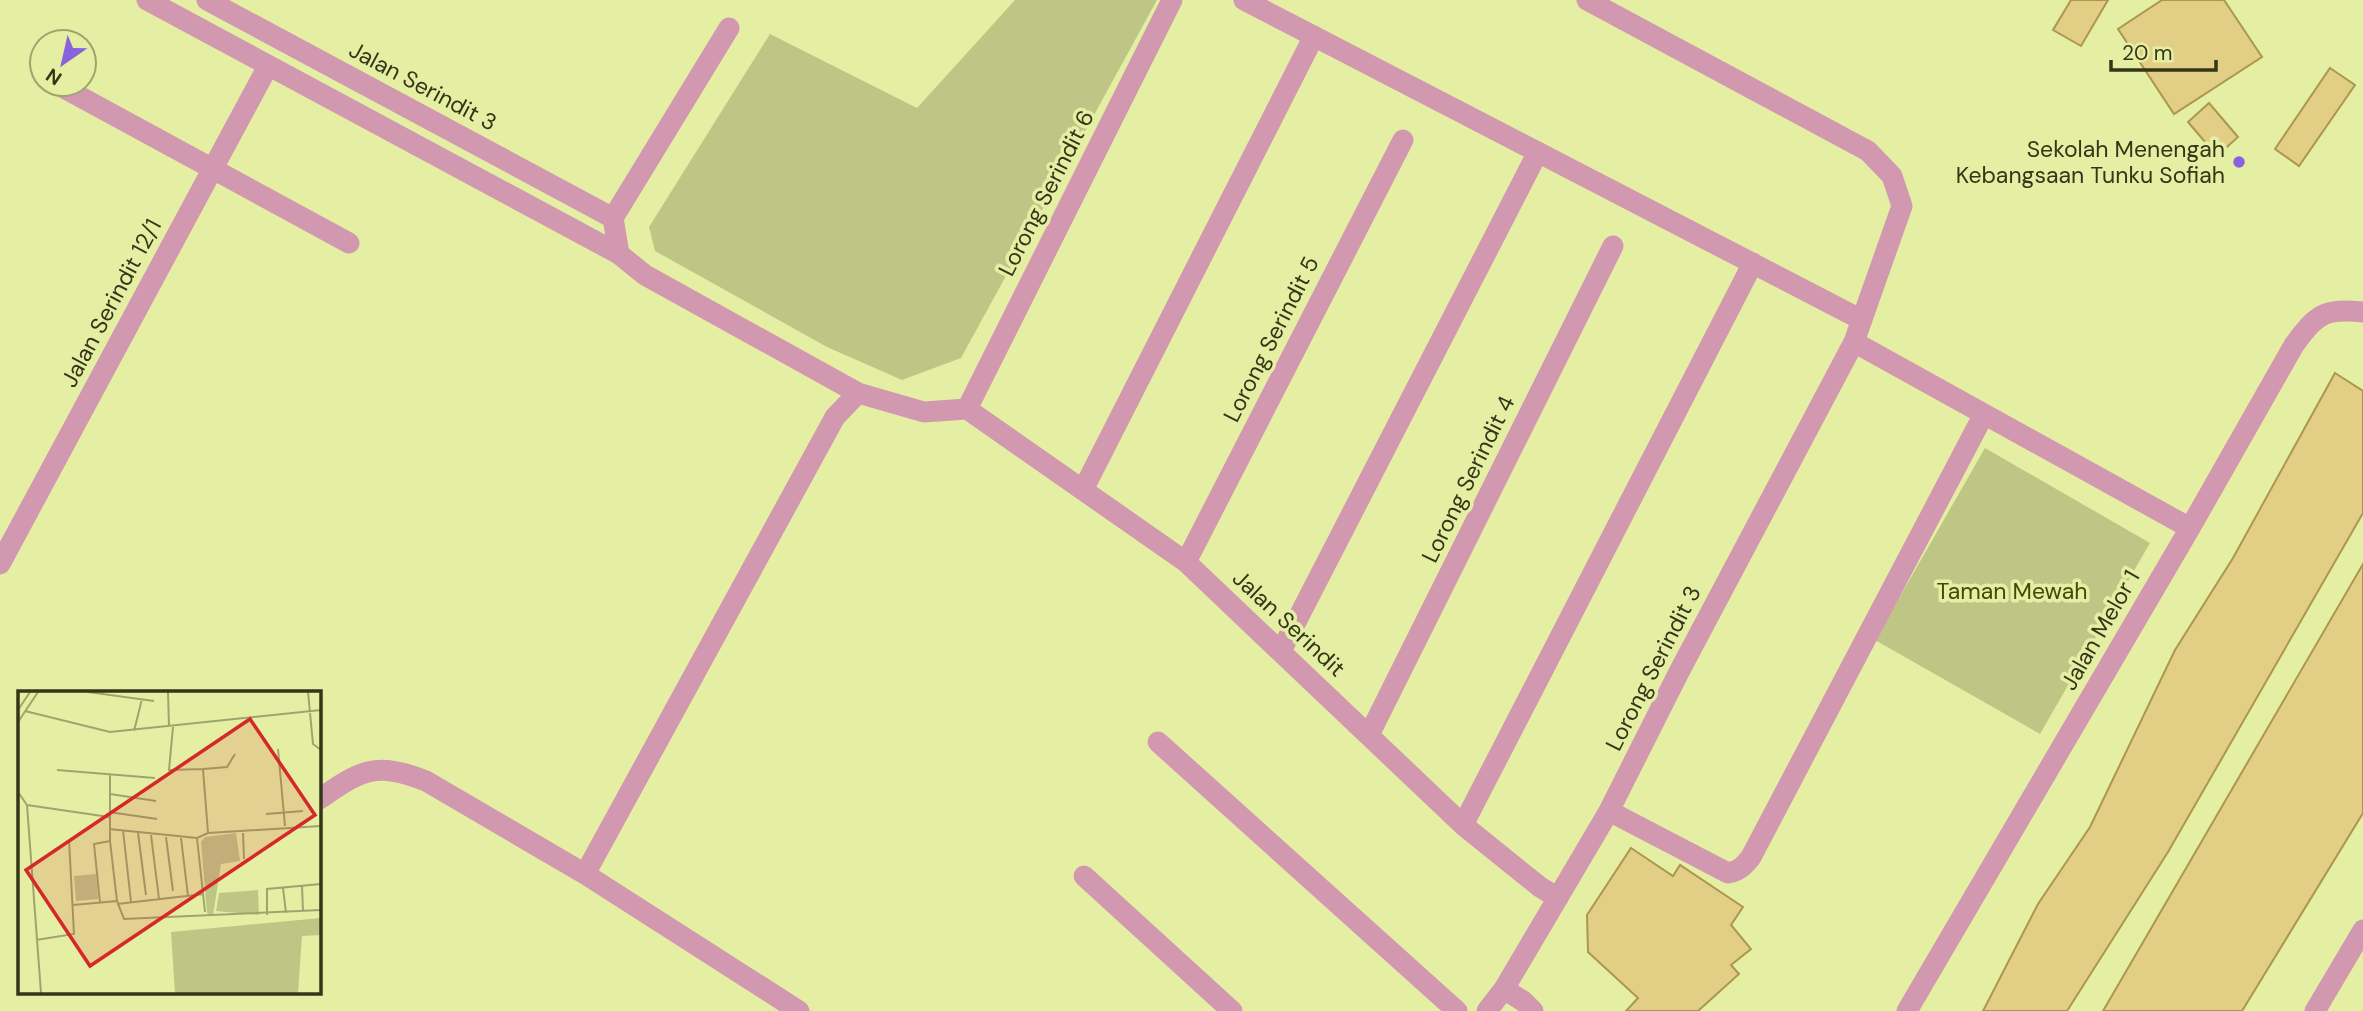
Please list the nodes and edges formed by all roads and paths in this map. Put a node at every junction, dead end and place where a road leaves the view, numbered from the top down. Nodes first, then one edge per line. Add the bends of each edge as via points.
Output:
1 (147, 0) edge
2 (207, 0) edge
3 (1172, 0) edge
4 (1244, 0) edge
5 (1587, 0) edge
6 (729, 28) dead end
7 (1314, 36) junction
8 (268, 66) junction
9 (83, 98) edge
10 (1403, 140) dead end
11 (1538, 152) junction
12 (214, 169) junction
13 (613, 218) junction
14 (349, 243) dead end
15 (1613, 246) dead end
16 (619, 254) junction
17 (1753, 263) junction
18 (2363, 312) edge
19 (1862, 320) junction
20 (1854, 342) junction
21 (858, 393) junction
22 (967, 409) junction
23 (1984, 414) junction
24 (1083, 490) junction
25 (2190, 528) junction
26 (1186, 562) junction
27 (0, 564) edge
28 (1281, 651) junction
29 (1369, 735) junction
30 (1158, 742) dead end
31 (320, 799) edge
32 (1609, 811) junction
33 (1464, 825) junction
34 (585, 874) junction
35 (1084, 876) dead end
36 (1558, 898) junction
37 (2363, 930) edge
38 (1504, 989) junction
39 (799, 1011) edge
40 (1232, 1011) edge
41 (1457, 1011) edge
42 (1487, 1011) edge
43 (1533, 1011) edge
44 (1907, 1011) edge
45 (2315, 1011) edge

1 - 8 street
2 - 13 street, Jalan Serindit 3
3 - 22 street, Lorong Serindit 6
4 - 7 street
5 - 19 street, Lorong Serindit 3 via 1868,151 1892,176 1902,206
6 - 13 street
7 - 11 street
7 - 24 street
8 - 12 street, Jalan Serindit 12/1
8 - 16 street
9 - 12 street
10 - 26 street, Lorong Serindit 5
11 - 17 street
11 - 28 street
12 - 14 street
12 - 27 street, Jalan Serindit 12/1
13 - 16 street
15 - 29 street, Lorong Serindit 4
16 - 21 street via 645,275
17 - 19 street
17 - 33 street
18 - 25 street, Jalan Melor 1 via 2339,310 2321,315 2308,327
19 - 20 street, Lorong Serindit 3
20 - 23 street
20 - 32 street, Lorong Serindit 3
21 - 22 street via 924,412
21 - 34 street via 835,417
22 - 24 street, Jalan Serindit
23 - 25 street
23 - 32 street via 1743,866 1728,873
24 - 26 street, Jalan Serindit
25 - 44 street, Jalan Melor 1
26 - 28 street, Jalan Serindit
28 - 29 street, Jalan Serindit
29 - 33 street, Jalan Serindit
30 - 41 street
31 - 34 street via 353,775 401,771
32 - 36 street, Lorong Serindit 3
33 - 36 street, Jalan Serindit
34 - 39 street
35 - 40 street
36 - 38 street, Lorong Serindit 3
37 - 45 street
38 - 42 street, Lorong Serindit 3
38 - 43 street

